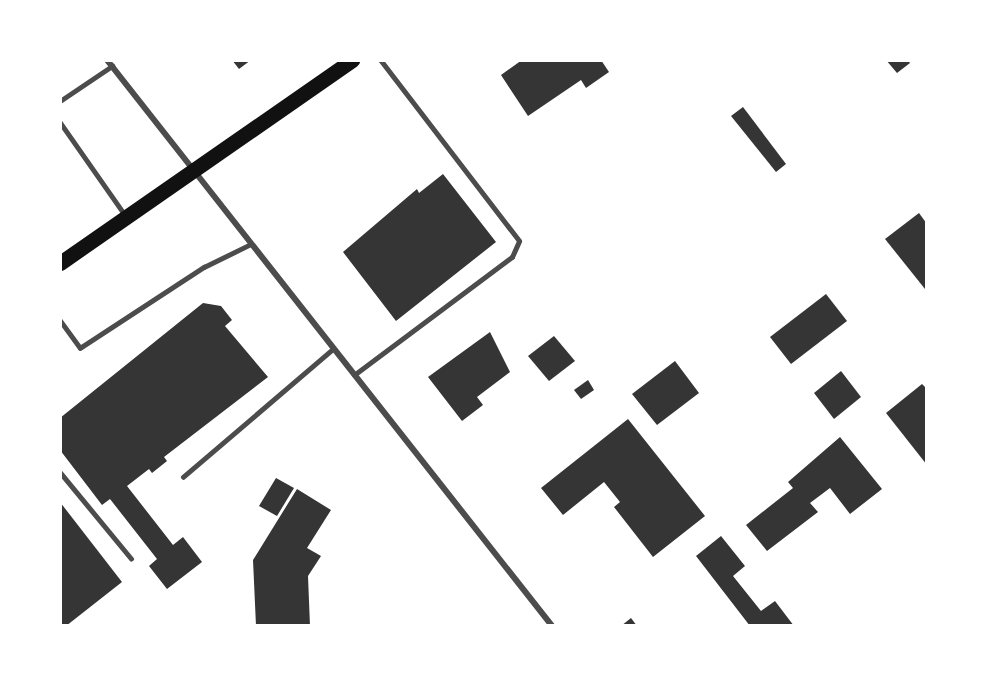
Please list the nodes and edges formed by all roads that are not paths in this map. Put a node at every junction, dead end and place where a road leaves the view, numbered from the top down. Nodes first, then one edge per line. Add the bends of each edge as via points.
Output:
1 (107, 60) edge
2 (352, 60) edge
3 (380, 60) edge
4 (112, 66) junction
5 (60, 101) edge
6 (60, 122) edge
7 (194, 170) junction
8 (126, 217) junction
9 (251, 244) junction
10 (60, 263) edge
11 (60, 320) edge
12 (333, 349) junction
13 (354, 375) junction
14 (60, 472) edge
15 (183, 477) dead end
16 (130, 558) dead end
17 (552, 626) edge

1 - 4 street
2 - 7 main road
3 - 13 lane via 519,241 512,257
4 - 5 lane
4 - 7 street
6 - 8 lane
7 - 8 main road
7 - 9 street
8 - 10 main road
9 - 11 lane via 204,267 80,348
9 - 12 street
12 - 13 street
12 - 15 lane
13 - 17 street
14 - 16 lane

